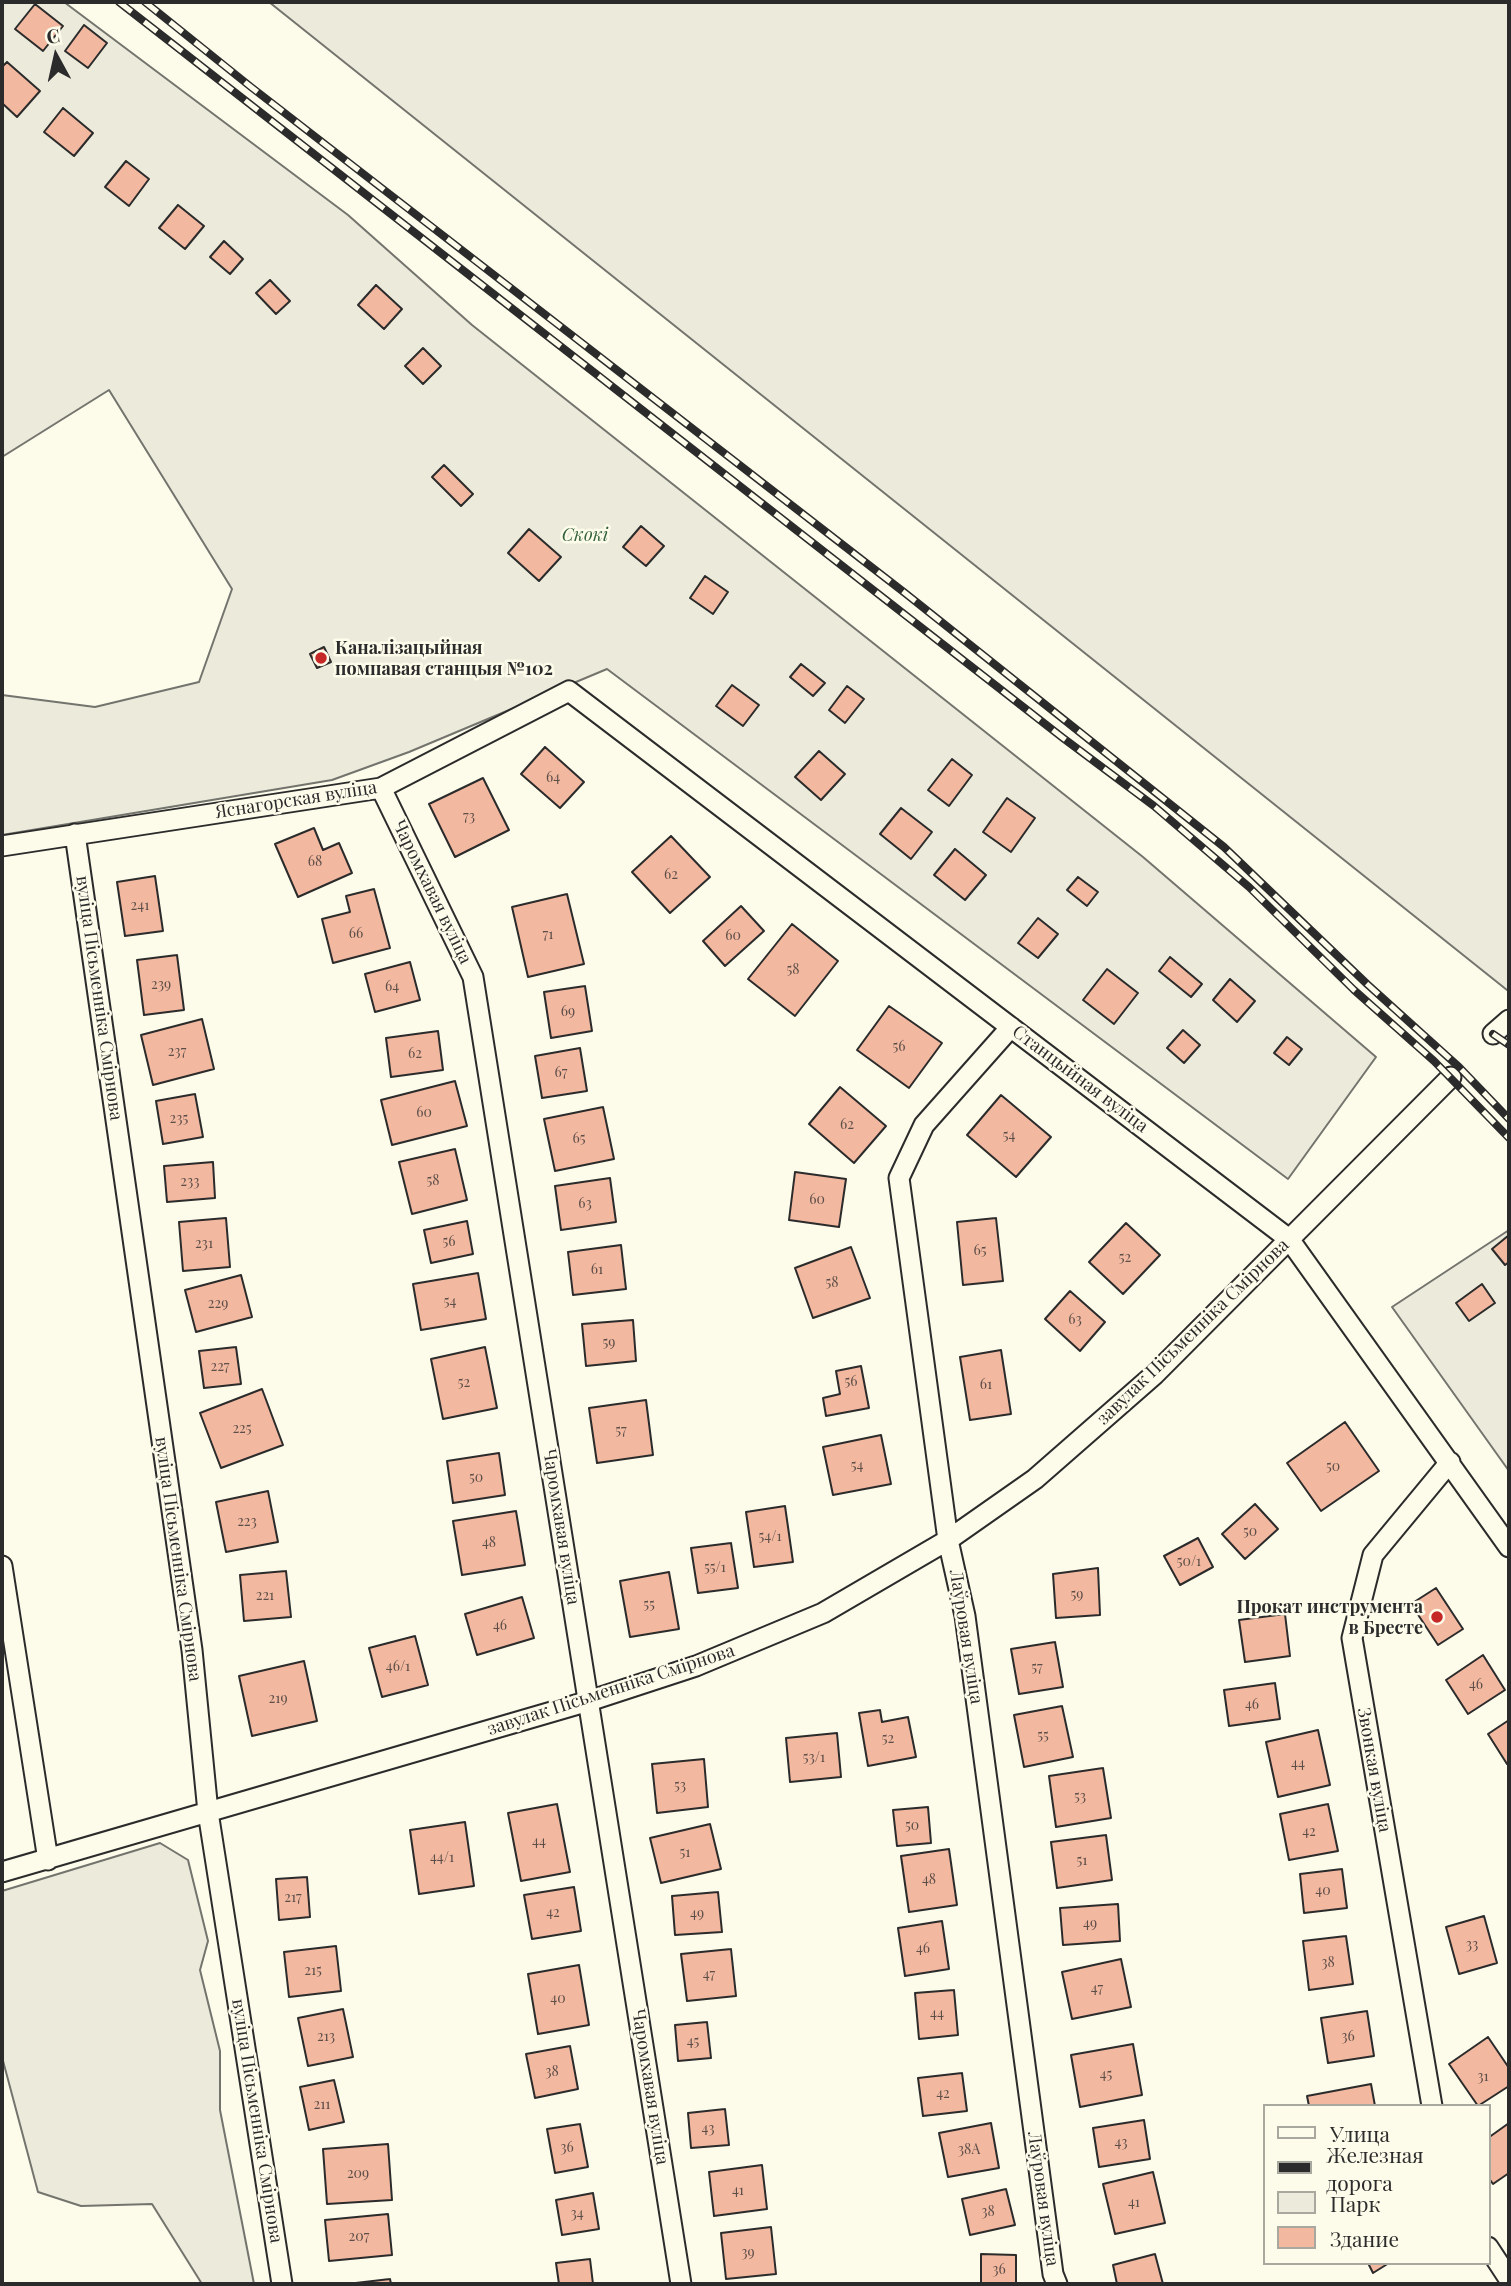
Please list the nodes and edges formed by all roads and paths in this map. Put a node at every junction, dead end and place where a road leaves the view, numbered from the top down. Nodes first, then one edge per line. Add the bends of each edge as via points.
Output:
1 (569, 691) joint
2 (381, 788) junction
3 (75, 834) junction
4 (2, 846) edge
5 (1509, 1020) edge
6 (1011, 1027) junction
7 (1493, 1034) dead end
8 (1451, 1077) dead end
9 (1289, 1239) junction
10 (1450, 1462) junction
11 (948, 1540) junction
12 (1509, 1547) edge
13 (2, 1566) edge
14 (589, 1701) junction
15 (208, 1812) junction
16 (48, 1860) junction
17 (2, 1872) edge
18 (1432, 2104) edge
19 (1490, 2251) edge
20 (1509, 2279) edge
21 (282, 2284) edge
22 (681, 2284) edge
23 (1057, 2284) edge

1 - 2 street, Яснагорская вуліца
1 - 6 street, Станцыйная вуліца
2 - 3 street, Яснагорская вуліца
2 - 14 street, Чаромхавая вуліца via 473,976
3 - 4 street, Яснагорская вуліца
3 - 15 street, вуліца Пісьменніка Смірнова via 192,1650
5 - 7 street
6 - 9 street, Станцыйная вуліца
6 - 11 street, Лаўровая вуліца via 924,1125 899,1178
8 - 9 street, завулак Пісьменніка Смірнова
9 - 10 street, Станцыйная вуліца
9 - 11 street, завулак Пісьменніка Смірнова via 1155,1374 1035,1479
10 - 12 street, Станцыйная вуліца
10 - 18 street, Звонкая вуліца via 1373,1555 1352,1637
11 - 14 street, завулак Пісьменніка Смірнова via 823,1613 696,1666
11 - 23 street, Лаўровая вуліца via 965,1616
13 - 16 street
14 - 15 street, завулак Пісьменніка Смірнова
14 - 22 street, Чаромхавая вуліца
15 - 16 street, завулак Пісьменніка Смірнова
15 - 21 street, вуліца Пісьменніка Смірнова
16 - 17 street, завулак Пісьменніка Смірнова
19 - 20 street

